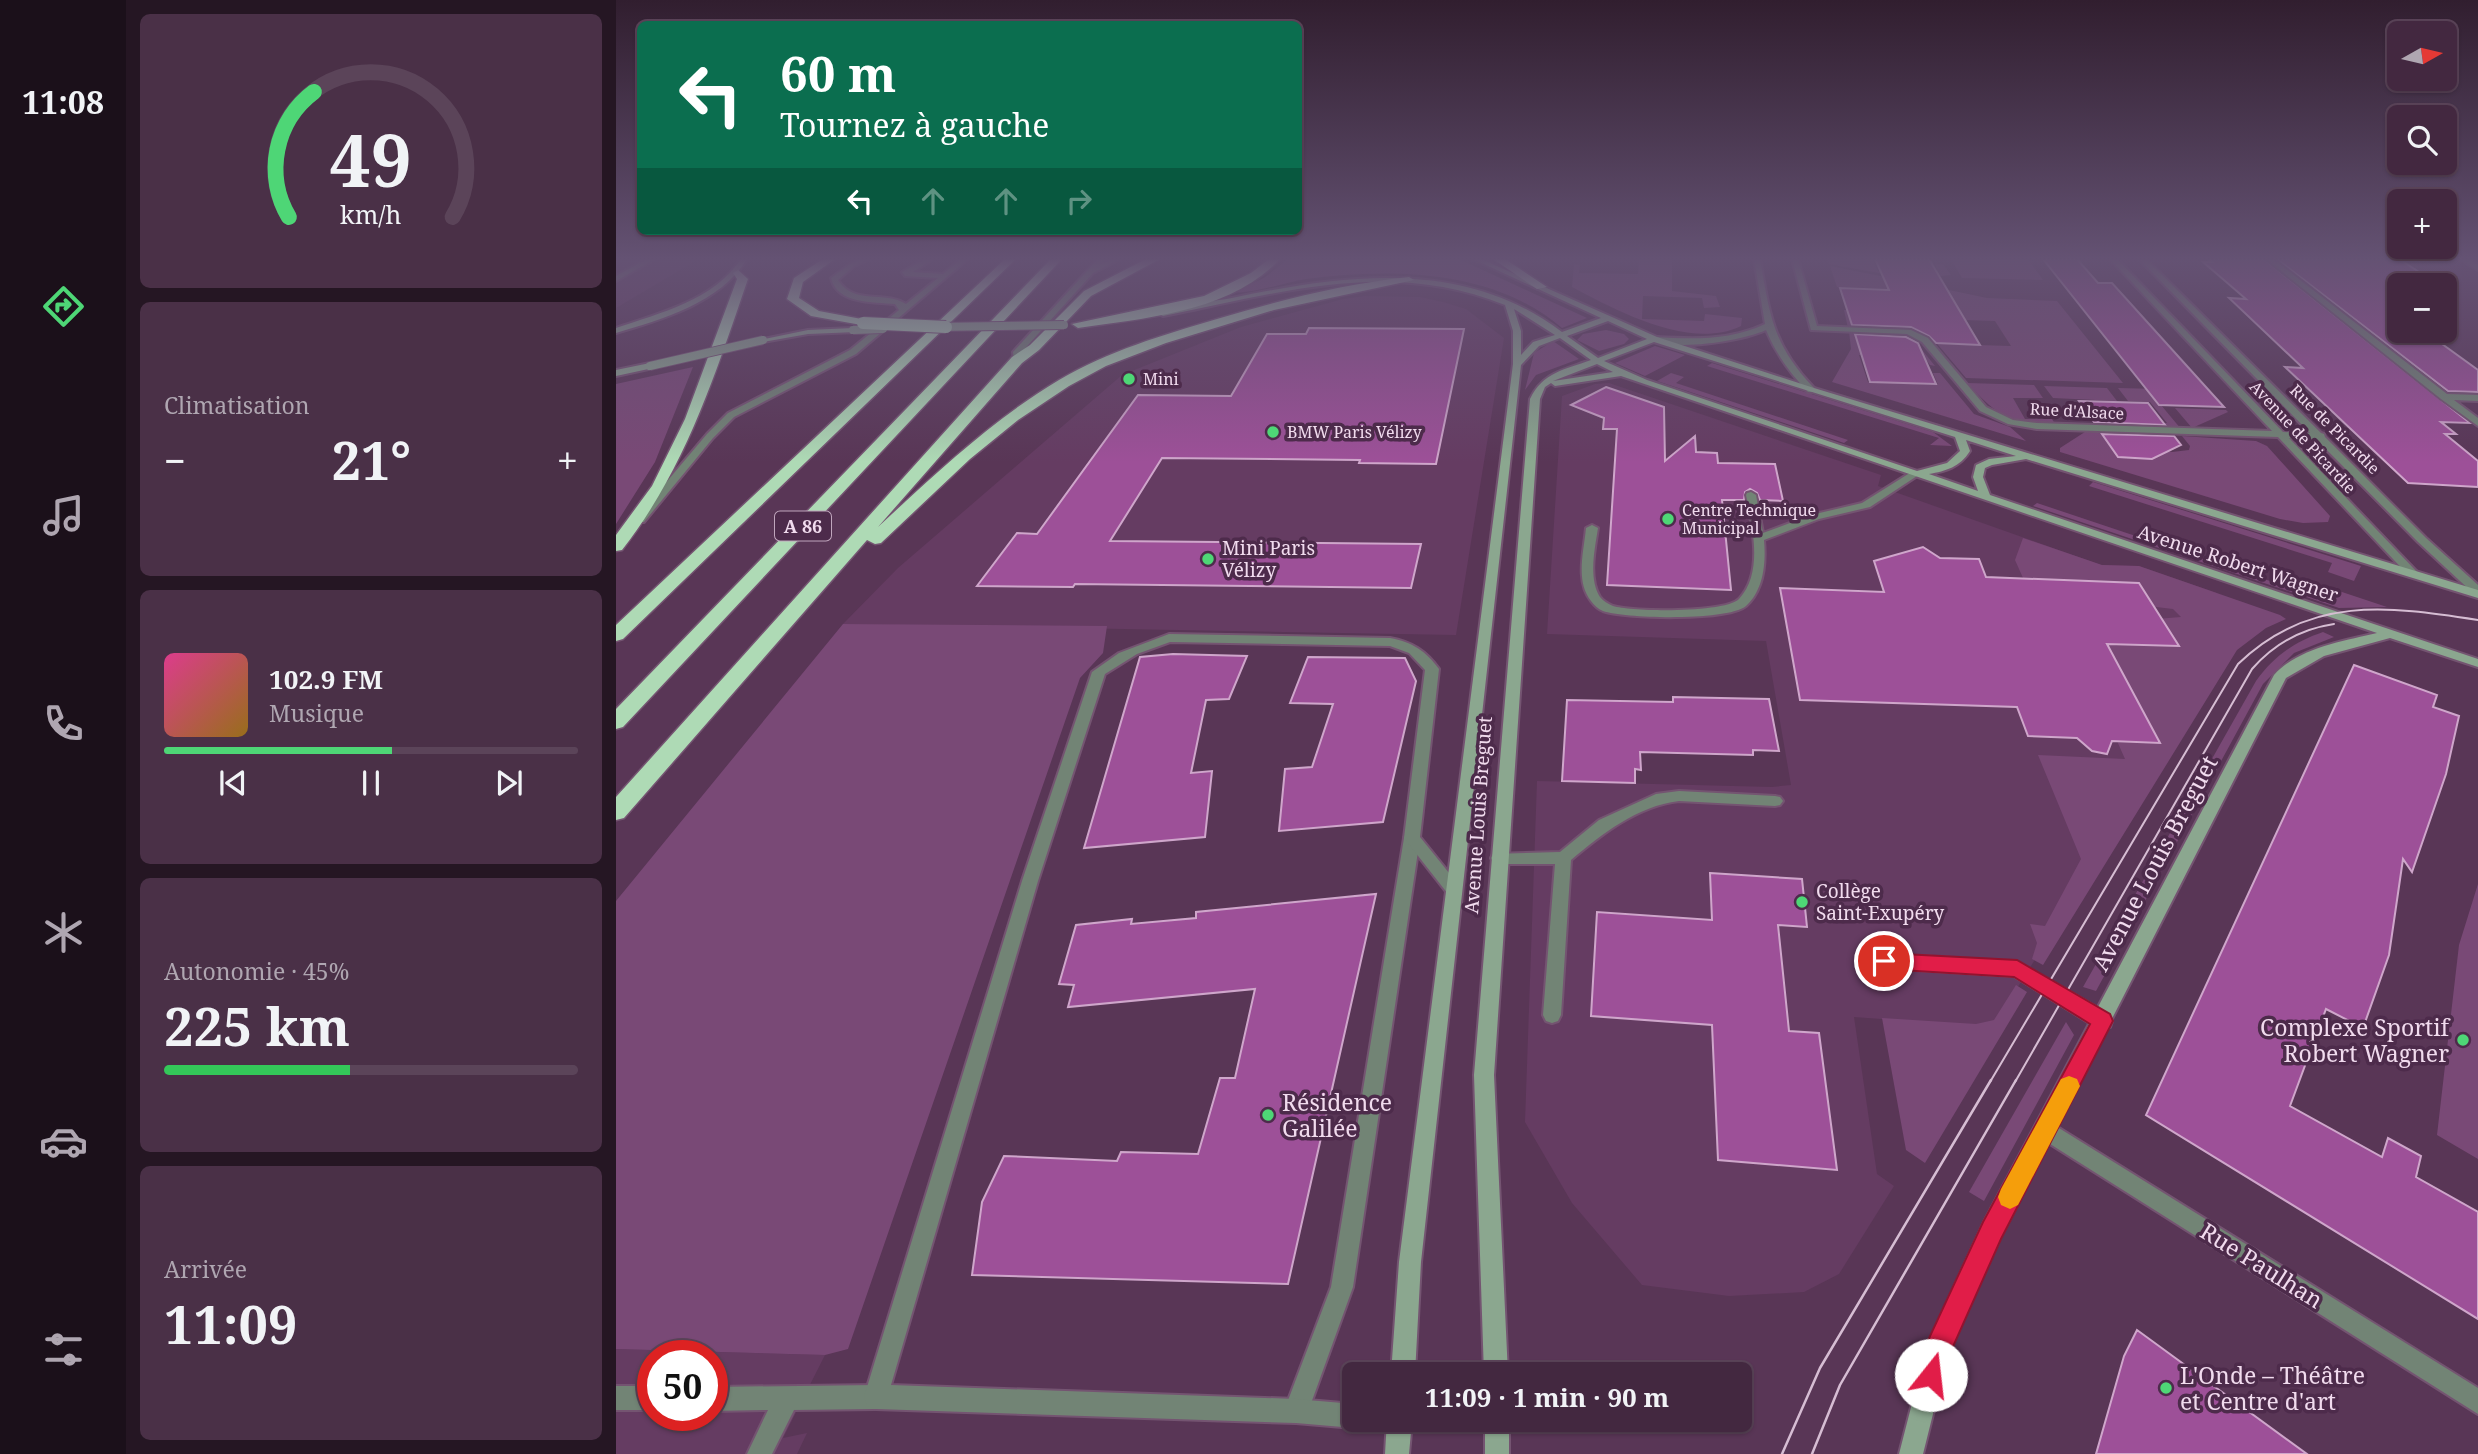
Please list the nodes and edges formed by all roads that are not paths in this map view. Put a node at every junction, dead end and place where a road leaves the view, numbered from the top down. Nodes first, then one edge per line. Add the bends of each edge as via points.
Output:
1 (1768, 326) edge
2 (725, 327) edge
3 (851, 327) edge
4 (882, 327) edge
5 (933, 327) edge
6 (941, 327) edge
7 (946, 327) joint
8 (955, 327) edge
9 (992, 327) edge
10 (1041, 327) edge
11 (1054, 327) edge
12 (1203, 327) edge
13 (1516, 327) edge
14 (1549, 327) edge
15 (1583, 327) edge
16 (1625, 327) edge
17 (1766, 327) edge
18 (1814, 327) edge
19 (2177, 327) edge
20 (2211, 327) edge
21 (2355, 327) edge
22 (1559, 335) junction
23 (1654, 339) junction
24 (1017, 360) junction
25 (1597, 360) junction
26 (1517, 364) junction
27 (616, 373) edge
28 (1623, 373) junction
29 (1541, 386) junction
30 (1811, 390) junction
31 (2444, 397) junction
32 (2478, 398) edge
33 (2478, 423) edge
34 (1959, 435) junction
35 (2279, 435) junction
36 (2321, 436) junction
37 (2030, 457) junction
38 (1913, 474) junction
39 (1751, 495) dead end
40 (1986, 498) junction
41 (1592, 528) dead end
42 (1760, 538) junction
43 (619, 543) edge
44 (829, 574) junction
45 (2414, 575) junction
46 (2478, 592) edge
47 (2391, 634) junction
48 (616, 635) edge
49 (2478, 663) edge
50 (616, 722) edge
51 (1775, 801) dead end
52 (616, 812) edge
53 (1412, 838) junction
54 (1499, 858) junction
55 (1563, 858) junction
56 (1454, 889) junction
57 (1884, 961) dead end
58 (1552, 1016) dead end
59 (2103, 1021) junction
60 (2046, 1130) junction
61 (1404, 1362) edge
62 (1495, 1362) edge
63 (876, 1397) junction
64 (616, 1398) edge
65 (637, 1398) edge
66 (728, 1399) edge
67 (787, 1399) junction
68 (2478, 1402) edge
69 (1296, 1411) junction
70 (1342, 1415) edge
71 (1396, 1432) edge
72 (1497, 1432) edge
73 (759, 1454) edge
74 (1397, 1454) edge
75 (1497, 1454) edge
76 (1911, 1454) edge

1 - 30 street via 1786,365
2 - 43 highway via 688,429 653,496
3 - 27 main road, bridge via 763,340
4 - 43 street via 853,352 731,415
5 - 7 highway, bridge
6 - 48 highway, A 86
7 - 8 main road, Avenue Robert Wagner, bridge
9 - 50 highway, A 86
10 - 24 street via 1016,354
11 - 24 highway
12 - 44 highway via 1092,368 1056,387 1009,420 862,551
13 - 26 main road, Avenue Louis Breguet
14 - 22 main road, Avenue Robert Wagner
15 - 22 main road
16 - 23 main road, Avenue Robert Wagner
17 - 23 street via 1730,341
18 - 35 street, Rue d'Alsace via 1908,332 1925,340 1983,408 2011,422
19 - 35 street, Avenue de Picardie
20 - 36 street, Rue de Picardie
21 - 31 street
22 - 25 main road, Avenue Robert Wagner
22 - 26 main road via 1536,344
23 - 25 main road
23 - 30 main road, Avenue Robert Wagner
24 - 44 highway
25 - 28 main road, Avenue Robert Wagner
25 - 29 main road
26 - 56 main road, Avenue Louis Breguet
28 - 29 main road
28 - 38 main road, Avenue Robert Wagner
29 - 54 main road, Avenue Louis Breguet via 1533,411
30 - 34 main road, Avenue Robert Wagner
31 - 32 street
31 - 33 street
34 - 37 main road, Avenue Robert Wagner
34 - 38 main road via 1965,451 1959,461
35 - 36 street, Rue d'Alsace
35 - 45 street, Avenue de Picardie
36 - 46 street, Rue de Picardie
37 - 40 main road, Avenue Robert Wagner via 1980,467 1978,477
37 - 45 main road, Avenue Robert Wagner
38 - 40 main road, Avenue Robert Wagner
38 - 42 street via 1866,505 1815,517
39 - 42 street
40 - 47 main road, Avenue Robert Wagner
41 - 42 street via 1588,580 1594,598 1606,608 1690,614 1734,609 1742,603 1758,573
44 - 52 highway
45 - 46 main road, Avenue Robert Wagner
47 - 49 main road, Avenue Robert Wagner
47 - 59 main road, Avenue Louis Breguet via 2325,649 2281,675
51 - 55 street via 1661,798 1604,824
53 - 56 street
53 - 63 street via 1432,669 1406,645 1169,638 1117,657 1099,672 1030,881
53 - 69 street via 1342,1287
54 - 55 street
54 - 62 main road, Avenue Louis Breguet via 1483,1075
55 - 58 street
56 - 61 main road, Avenue Louis Breguet via 1410,1262
57 - 59 street via 2017,969
59 - 60 main road, Avenue Louis Breguet
60 - 68 street, Rue Paulhan
60 - 76 main road, Avenue Louis Breguet via 1992,1230 1938,1349
63 - 67 street
63 - 69 street
64 - 65 street
66 - 67 street
67 - 73 street
69 - 70 street
71 - 74 main road
72 - 75 main road

